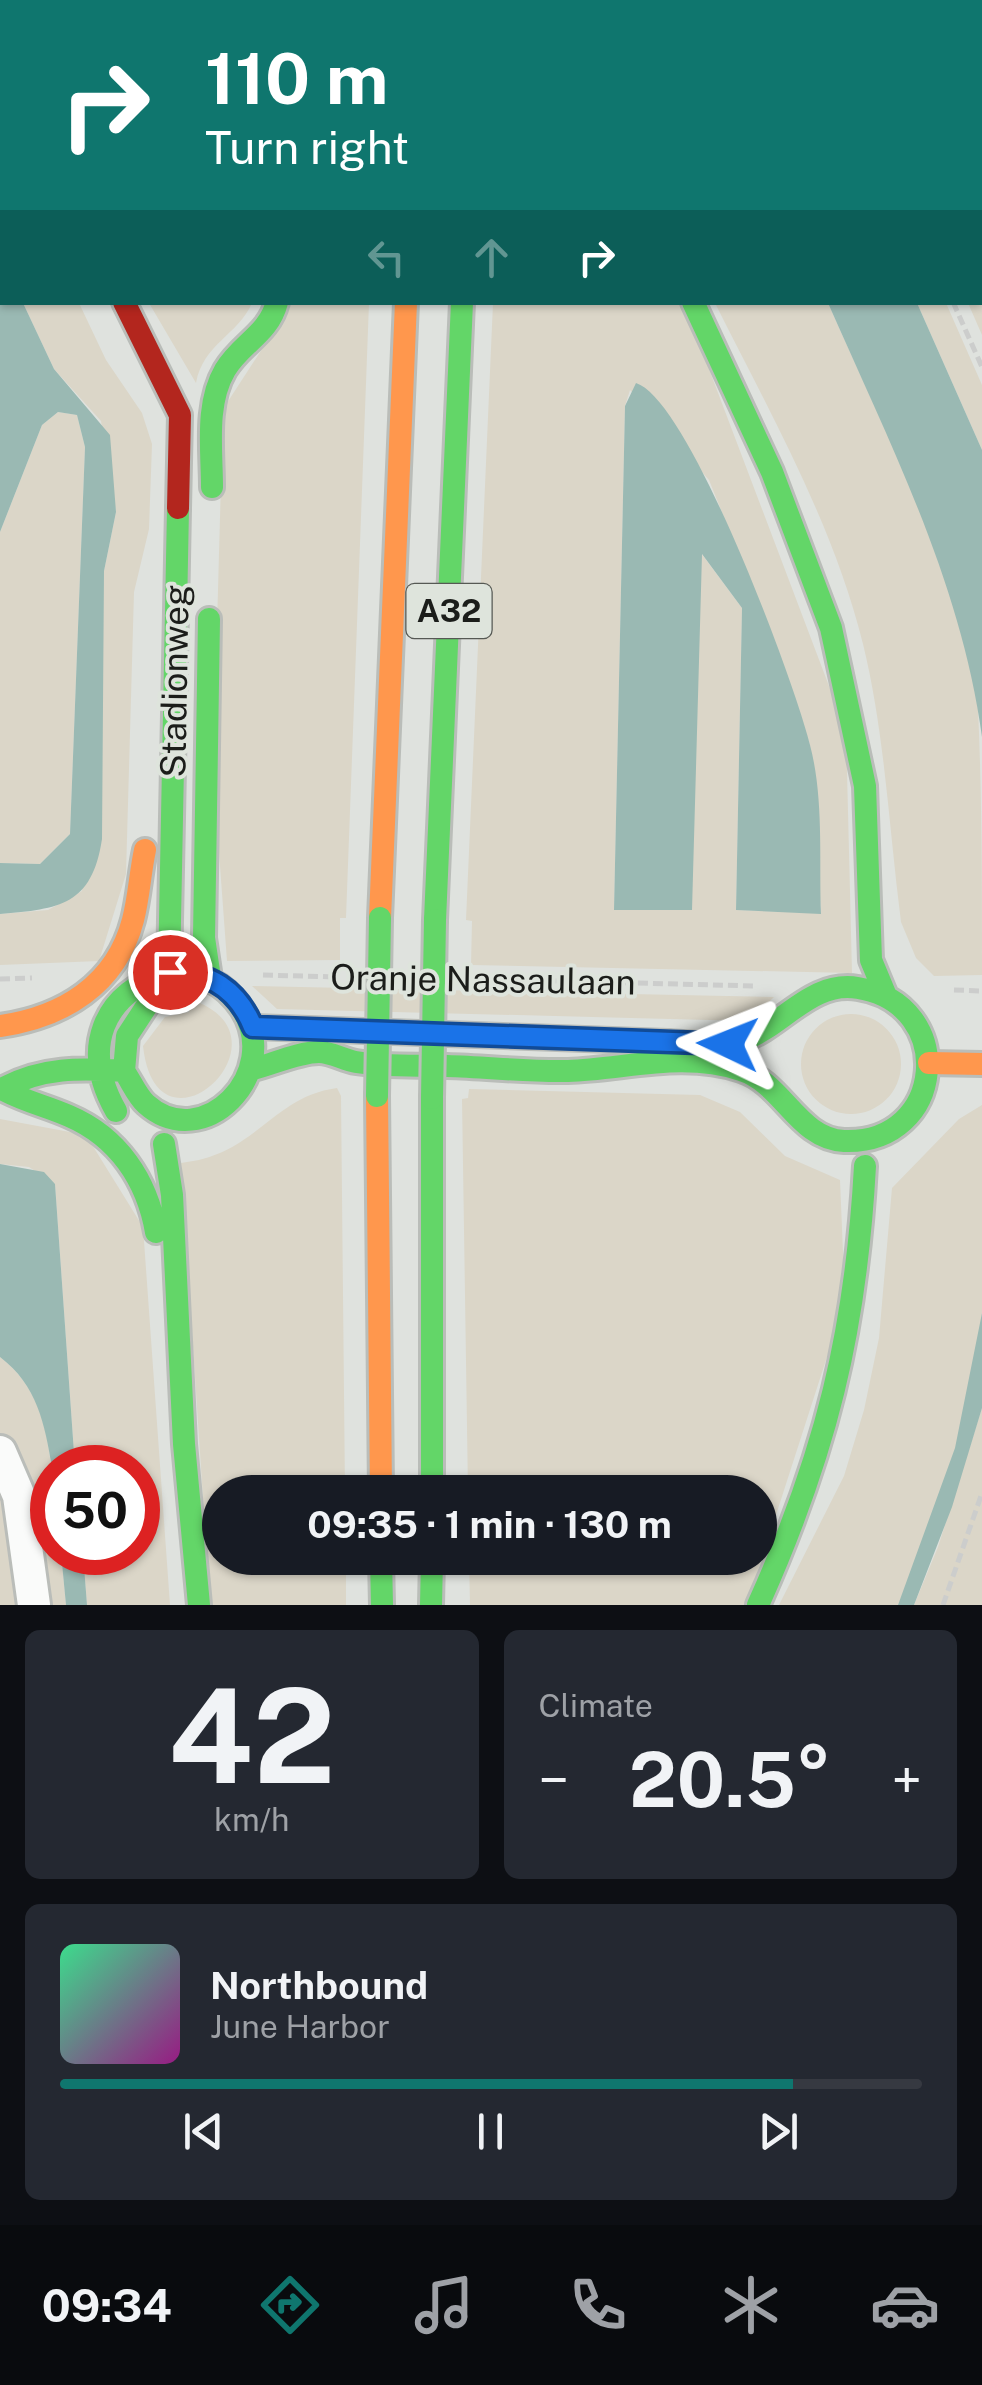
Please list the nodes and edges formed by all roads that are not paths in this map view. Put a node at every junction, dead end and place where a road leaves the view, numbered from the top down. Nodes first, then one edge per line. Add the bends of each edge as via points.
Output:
1 (125, 305) edge
2 (276, 305) edge
3 (406, 305) edge
4 (462, 305) edge
5 (694, 305) edge
6 (132, 371) dead end
7 (162, 397) junction
8 (210, 520) dead end
9 (209, 596) dead end
10 (152, 598) dead end
11 (870, 880) junction
12 (891, 939) dead end
13 (170, 972) junction
14 (146, 978) junction
15 (210, 978) junction
16 (886, 996) junction
17 (0, 1026) edge
18 (253, 1027) junction
19 (36, 1044) dead end
20 (0, 1045) edge
21 (982, 1048) edge
22 (951, 1049) junction
23 (358, 1062) junction
24 (929, 1063) junction
25 (982, 1064) edge
26 (253, 1068) junction
27 (571, 1070) junction
28 (109, 1077) junction
29 (313, 1077) dead end
30 (1, 1089) edge
31 (728, 1090) dead end
32 (951, 1093) dead end
33 (868, 1139) junction
34 (164, 1144) junction
35 (191, 1147) dead end
36 (875, 1164) junction
37 (838, 1167) dead end
38 (176, 1269) junction
39 (0, 1452) edge
40 (381, 1475) edge
41 (432, 1475) edge
42 (381, 1575) edge
43 (432, 1575) edge
44 (34, 1605) edge
45 (199, 1605) edge
46 (382, 1605) edge
47 (432, 1605) edge
48 (758, 1605) edge

1 - 7 main road
2 - 8 main road via 265,332 226,368 214,408
3 - 40 main road, A32, bridge via 376,1096
4 - 41 main road, A32, bridge via 435,920
5 - 11 main road via 772,472 830,628 865,786
6 - 7 main road
7 - 10 main road, Stadionweg
7 - 13 main road, Stadionweg via 180,415 182,444
9 - 15 main road, Stadionweg via 204,938
11 - 12 main road via 889,899
11 - 16 main road via 871,960
13 - 14 main road
13 - 15 main road
13 - 28 main road via 162,992 130,1023
14 - 17 main road via 153,878 146,841 133,920 110,968 62,1011 35,1024
14 - 28 main road via 119,996 90,1037
15 - 18 main road via 241,1002
16 - 18 main road, Oranje Nassaulaan via 854,987 812,993 754,1038 728,1044
16 - 24 main road via 921,1030
18 - 26 main road
19 - 20 main road
21 - 22 main road
22 - 24 main road
22 - 25 main road
22 - 32 main road
23 - 26 main road via 319,1052
23 - 27 main road
23 - 29 main road
24 - 33 main road via 911,1119
26 - 28 main road via 239,1096 192,1120 154,1112
27 - 31 main road via 600,1082
27 - 33 main road via 602,1063 688,1063 762,1079 813,1132 848,1142
28 - 30 main road
28 - 34 main road via 123,1120
30 - 38 main road via 29,1106 80,1120 120,1150 150,1198 158,1253
33 - 36 main road
34 - 35 main road
34 - 38 main road
36 - 37 main road
36 - 48 main road via 876,1274 857,1290 835,1410
38 - 45 main road
39 - 44 street via 19,1496
42 - 46 main road
43 - 47 main road

